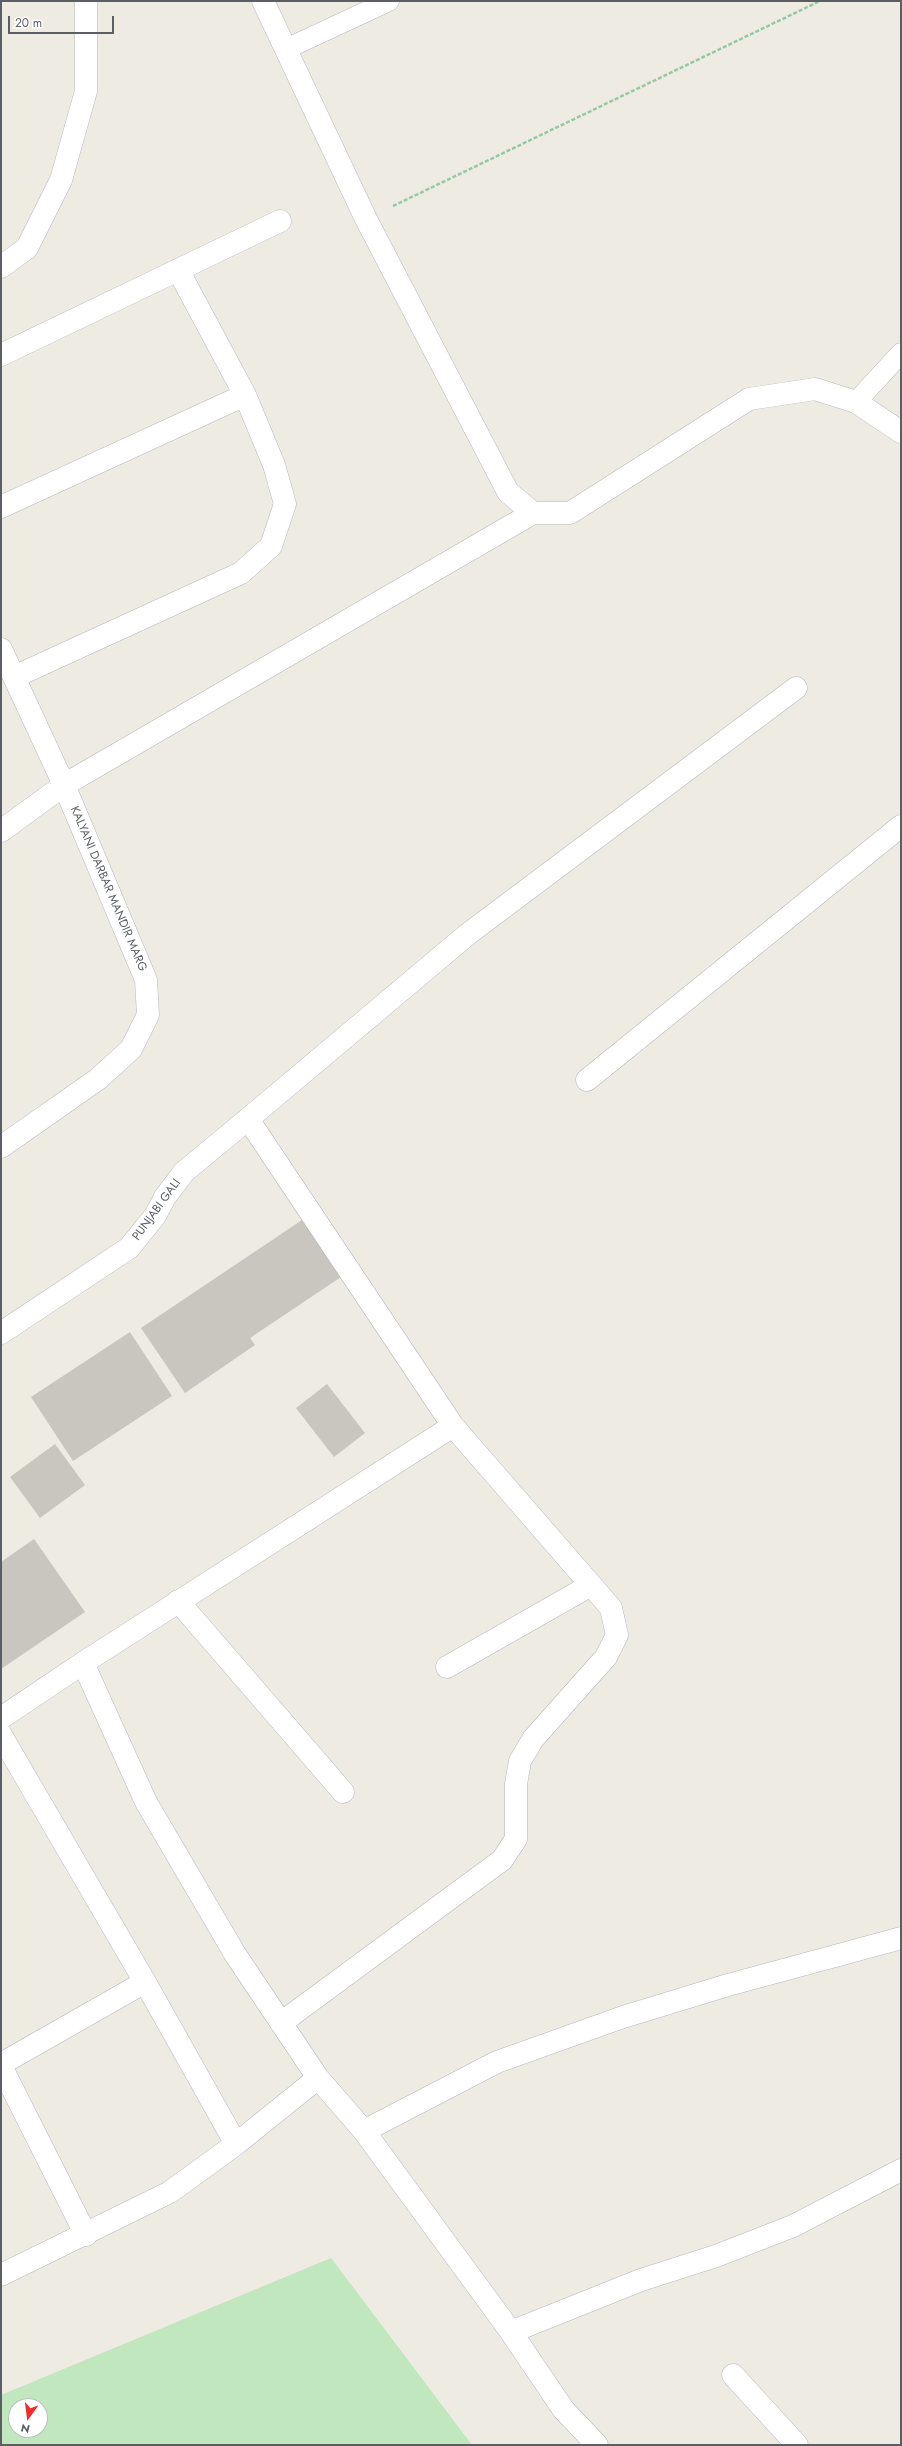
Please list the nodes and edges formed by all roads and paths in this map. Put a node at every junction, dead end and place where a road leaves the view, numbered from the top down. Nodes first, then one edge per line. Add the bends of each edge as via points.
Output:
1 (86, 1) edge
2 (264, 1) edge
3 (390, 1) edge
4 (820, 1) edge
5 (286, 49) junction
6 (366, 219) junction
7 (280, 221) dead end
8 (1, 267) edge
9 (178, 270) junction
10 (901, 354) edge
11 (1, 355) edge
12 (245, 395) junction
13 (856, 402) junction
14 (901, 432) edge
15 (1, 508) edge
16 (532, 513) junction
17 (1, 650) edge
18 (14, 678) junction
19 (796, 688) dead end
20 (64, 785) junction
21 (901, 826) edge
22 (1, 831) edge
23 (587, 1080) dead end
24 (248, 1119) junction
25 (1, 1147) edge
26 (1, 1333) edge
27 (453, 1426) junction
28 (592, 1585) junction
29 (178, 1601) junction
30 (82, 1663) junction
31 (447, 1667) dead end
32 (1, 1718) edge
33 (1, 1735) edge
34 (343, 1792) dead end
35 (901, 1938) edge
36 (145, 1982) junction
37 (282, 2023) junction
38 (1, 2065) edge
39 (318, 2078) junction
40 (364, 2131) junction
41 (236, 2144) junction
42 (901, 2170) edge
43 (86, 2235) junction
44 (1, 2274) edge
45 (511, 2332) junction
46 (733, 2375) dead end
47 (597, 2445) edge
48 (798, 2445) edge

1 - 8 street via 86,91 61,180 27,248
2 - 5 street
3 - 5 lane
4 - 6 path
5 - 6 street
6 - 16 street via 508,492
7 - 9 street
9 - 11 street
9 - 12 street
10 - 13 lane
12 - 15 street
12 - 18 street via 274,464 285,504 272,546 241,573
13 - 14 street
13 - 16 street via 815,389 749,399 570,513
16 - 20 street
17 - 18 street, KALYANI DARBAR MANDIR MARG
18 - 20 street, KALYANI DARBAR MANDIR MARG
19 - 24 street, PUNJABI GALI via 468,934
20 - 22 street
20 - 25 street, KALYANI DARBAR MANDIR MARG via 146,980 148,1015 131,1049 98,1079
21 - 23 street
24 - 26 street, PUNJABI GALI via 184,1172 165,1197 155,1216 129,1248
24 - 27 street
27 - 28 street
27 - 29 street
28 - 31 street
28 - 37 street via 611,1608 616,1635 606,1657 533,1739 520,1761 516,1784 516,1839 502,1860
29 - 30 street
29 - 34 street
30 - 32 street
30 - 37 street via 146,1802 235,1954
33 - 36 street
35 - 40 street via 728,1985 608,2022 497,2062
36 - 38 street
36 - 41 street
37 - 39 street
38 - 43 street
39 - 40 street
39 - 41 street
40 - 45 street
41 - 43 street via 170,2192
42 - 45 street via 793,2226 716,2256 641,2280
43 - 44 street
45 - 47 street via 563,2409
46 - 48 street

